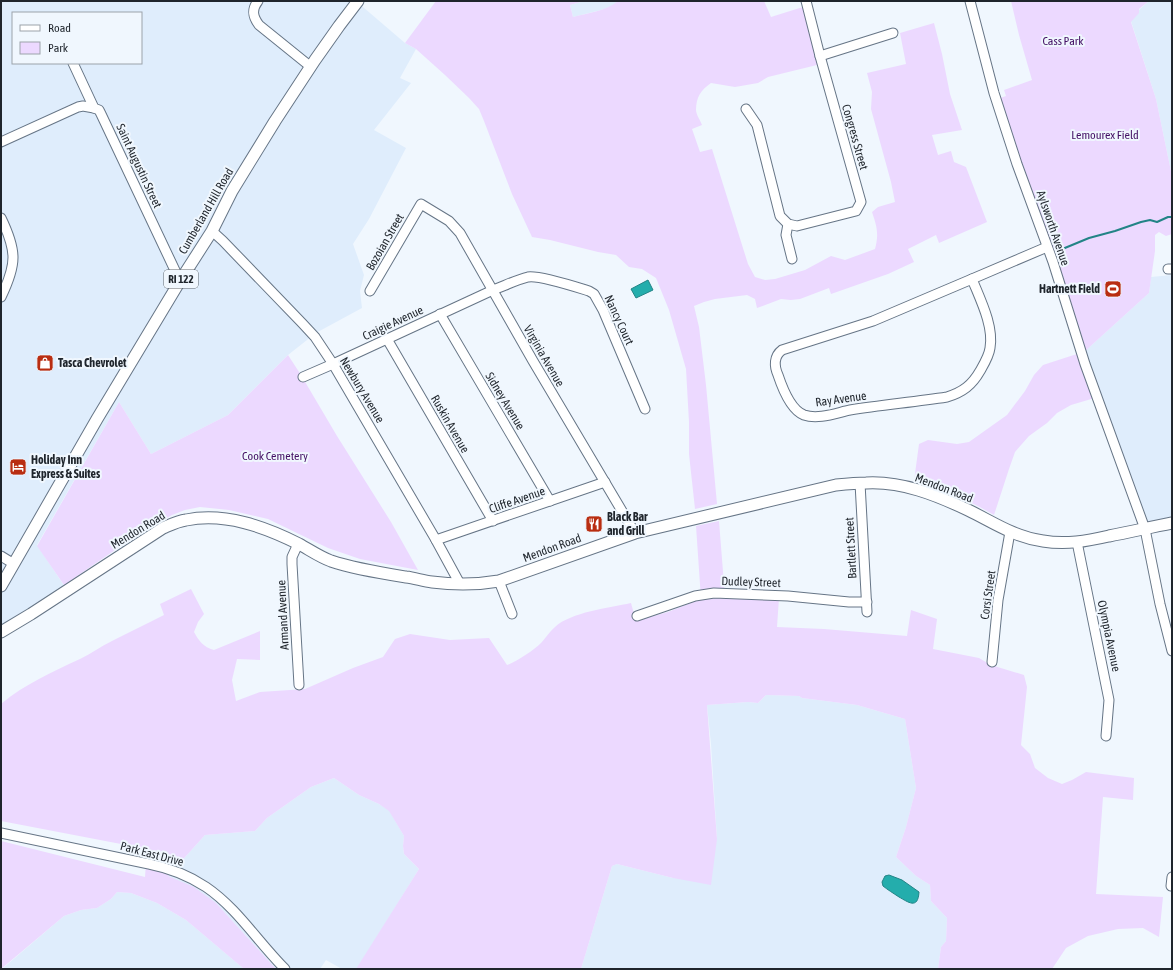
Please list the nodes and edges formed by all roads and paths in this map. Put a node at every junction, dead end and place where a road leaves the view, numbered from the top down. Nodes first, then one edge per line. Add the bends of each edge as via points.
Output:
1 (258, 1) edge
2 (358, 1) edge
3 (806, 1) edge
4 (970, 1) edge
5 (893, 33) dead end
6 (820, 56) junction
7 (73, 64) edge
8 (311, 67) junction
9 (94, 108) junction
10 (746, 109) dead end
11 (1, 142) edge
12 (420, 204) joint
13 (1, 218) edge
14 (788, 224) junction
15 (212, 231) junction
16 (1047, 247) junction
17 (792, 259) dead end
18 (972, 279) junction
19 (180, 281) junction
20 (493, 290) junction
21 (370, 291) dead end
22 (1, 296) edge
23 (440, 314) junction
24 (387, 339) junction
25 (333, 364) junction
26 (303, 377) dead end
27 (645, 409) dead end
28 (605, 482) junction
29 (860, 483) junction
30 (550, 501) junction
31 (493, 521) junction
32 (1172, 523) edge
33 (1145, 529) junction
34 (1010, 532) junction
35 (635, 533) junction
36 (436, 540) junction
37 (1077, 542) junction
38 (298, 544) junction
39 (1, 556) edge
40 (14, 564) junction
41 (499, 581) junction
42 (460, 584) junction
43 (1, 586) edge
44 (867, 602) junction
45 (867, 612) dead end
46 (31, 614) junction
47 (512, 614) dead end
48 (637, 616) dead end
49 (1, 624) edge
50 (1, 632) edge
51 (1172, 651) edge
52 (992, 662) dead end
53 (299, 685) dead end
54 (1106, 736) dead end
55 (1, 833) edge
56 (285, 969) edge

1 - 8 street via 253,8 259,25
2 - 8 main road, Cumberland Hill Road / RI 122
3 - 6 street, Congress Street
4 - 16 street, Aylsworth Avenue via 994,93
5 - 6 street
6 - 14 street, Congress Street via 861,202 856,211 797,226
7 - 9 street, Saint Augustin Street
8 - 15 main road, Cumberland Hill Road / RI 122 via 239,180
9 - 11 street via 78,107
9 - 19 street, Saint Augustin Street via 101,114
10 - 14 street via 757,125 780,216
12 - 20 street, Virginia Avenue via 454,225
12 - 21 street, Bozoian Street
13 - 22 street via 12,242 14,254 10,276
14 - 17 street via 786,235
15 - 19 main road, Cumberland Hill Road / RI 122
15 - 25 street, Newbury Avenue via 315,337
16 - 18 street, Ray Avenue
16 - 33 street, Aylsworth Avenue via 1085,364
18 - 18 street, Ray Avenue via 873,321 779,352 775,364 791,402 804,415 820,416 947,396 963,390 975,380 990,348 987,317
19 - 40 main road, Cumberland Hill Road / RI 122
20 - 23 street, Craigie Avenue
20 - 27 street, Nancy Court via 532,277 594,294
20 - 28 street, Virginia Avenue
23 - 24 street, Craigie Avenue
23 - 30 street, Sidney Avenue
24 - 25 street, Craigie Avenue
24 - 31 street, Ruskin Avenue
25 - 26 street, Craigie Avenue
25 - 36 street, Newbury Avenue
28 - 30 street, Cliffe Avenue
28 - 35 street, Virginia Avenue
29 - 34 main road, Mendon Road via 879,483 920,490 968,510
29 - 35 main road, Mendon Road via 836,485
29 - 44 street, Bartlett Street
30 - 31 street, Cliffe Avenue
31 - 36 street, Cliffe Avenue
32 - 33 main road, Mendon Road
33 - 37 main road, Mendon Road
33 - 51 street, Aylsworth Avenue
34 - 37 main road, Mendon Road via 1043,541
34 - 52 street, Corsi Street via 998,600
35 - 41 main road, Mendon Road
36 - 42 street, Newbury Avenue
37 - 54 street, Olympia Avenue via 1110,700
38 - 42 main road, Mendon Road via 332,561 366,570 431,582
38 - 46 main road, Mendon Road via 242,522 220,518 186,520 163,528
38 - 53 street, Armand Avenue via 292,557 292,564
39 - 40 street
40 - 43 main road, Cumberland Hill Road / RI 122
41 - 42 main road, Mendon Road
41 - 47 street
44 - 45 street, Bartlett Street
44 - 48 street, Dudley Street via 714,593 695,596
46 - 49 main road, Mendon Road
46 - 50 main road, Mendon Road
55 - 56 street, Park East Drive via 149,864 184,875 225,903

